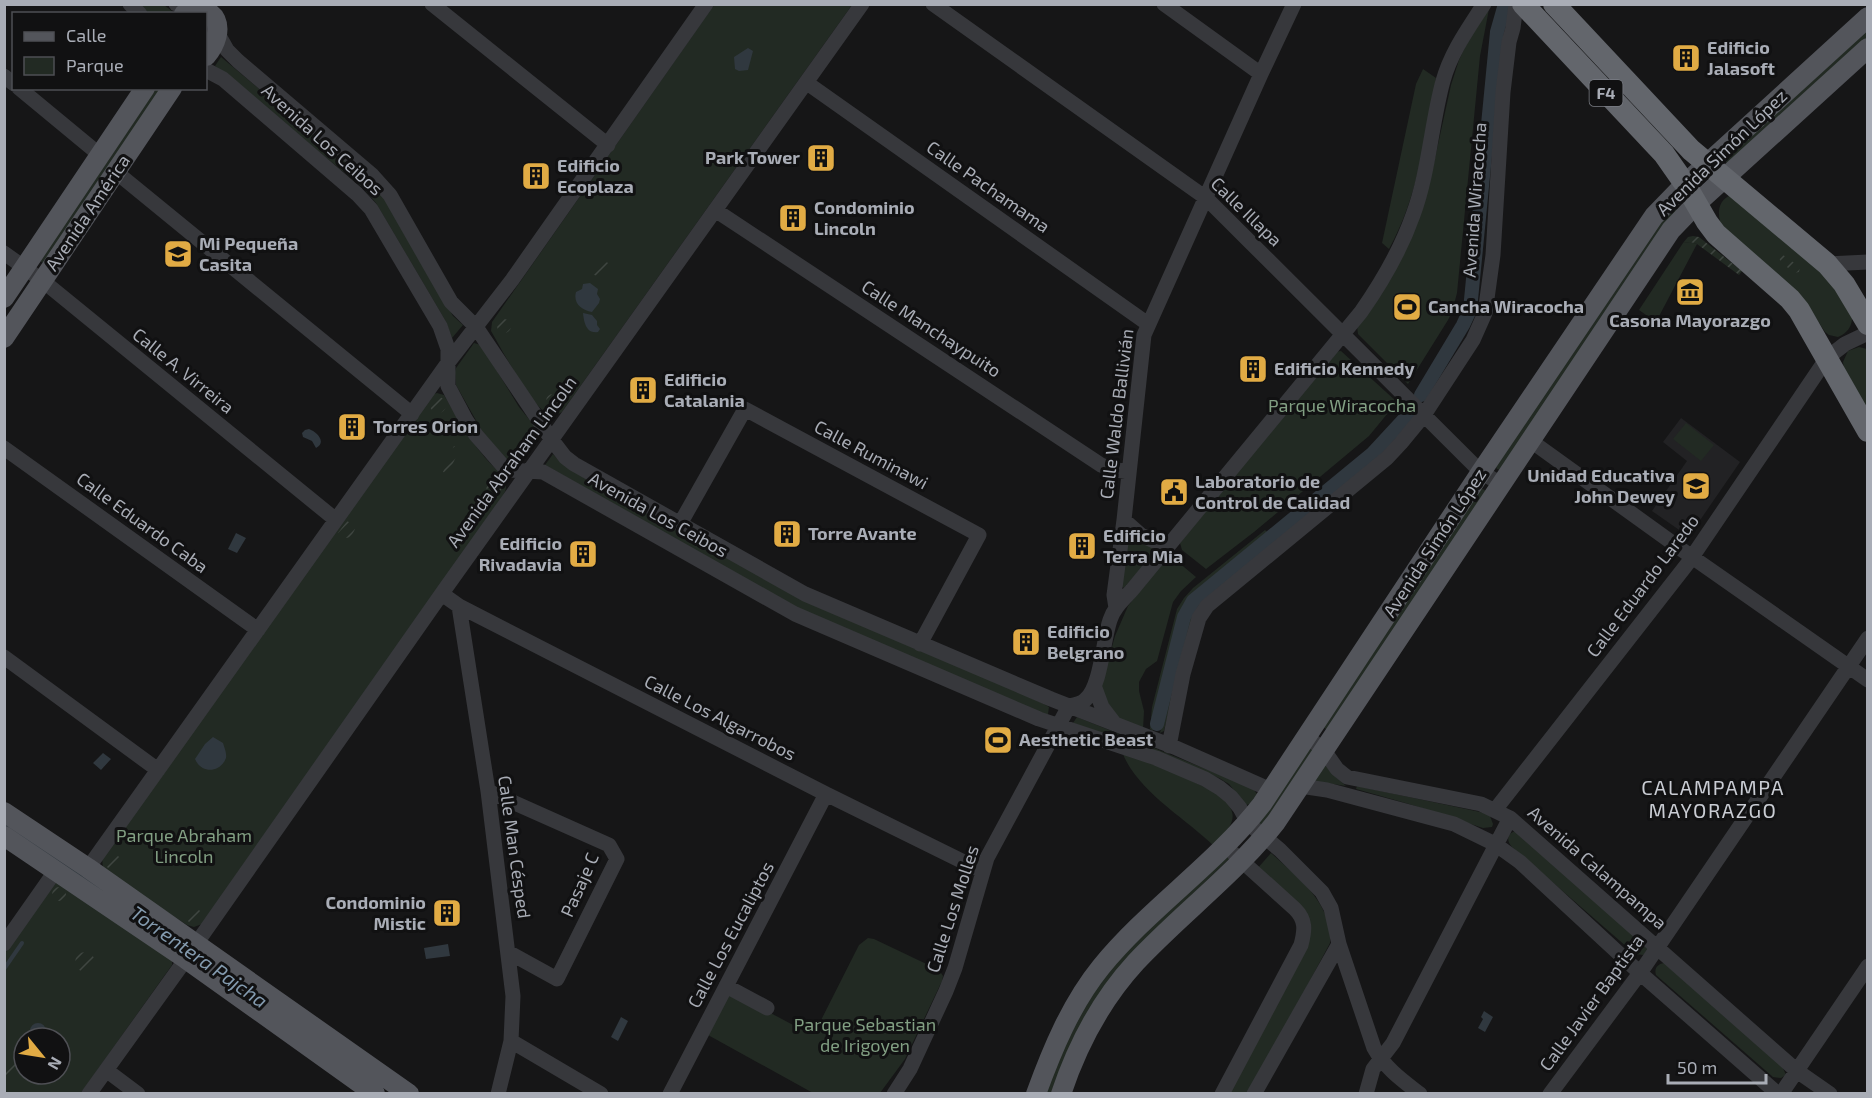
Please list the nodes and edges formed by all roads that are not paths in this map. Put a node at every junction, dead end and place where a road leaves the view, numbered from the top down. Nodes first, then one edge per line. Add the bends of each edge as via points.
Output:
1 (227, 4) edge
2 (432, 4) edge
3 (862, 4) edge
4 (933, 4) edge
5 (1164, 4) edge
6 (1294, 4) edge
7 (1484, 4) edge
8 (1516, 4) edge
9 (1523, 4) edge
10 (1554, 4) edge
11 (704, 5) edge
12 (189, 8) edge
13 (1868, 17) edge
14 (218, 29) junction
15 (207, 54) edge
16 (1865, 56) edge
17 (207, 71) edge
18 (1261, 74) junction
19 (807, 83) junction
20 (21, 90) edge
21 (144, 90) edge
22 (171, 90) edge
23 (608, 144) junction
24 (100, 155) junction
25 (1717, 170) junction
26 (116, 172) junction
27 (1685, 184) junction
28 (1206, 198) junction
29 (1696, 204) junction
30 (715, 210) junction
31 (4, 253) edge
32 (1868, 262) edge
33 (1827, 264) junction
34 (25, 267) junction
35 (43, 281) junction
36 (4, 298) edge
37 (1148, 324) junction
38 (1868, 324) edge
39 (476, 327) junction
40 (1868, 333) edge
41 (1342, 334) junction
42 (4, 338) edge
43 (1827, 358) junction
44 (447, 364) junction
45 (412, 414) junction
46 (1424, 415) junction
47 (1868, 431) edge
48 (552, 440) junction
49 (1531, 441) junction
50 (4, 448) edge
51 (529, 471) junction
52 (1129, 472) junction
53 (1481, 472) junction
54 (1501, 484) junction
55 (336, 520) junction
56 (1124, 520) junction
57 (680, 524) junction
58 (1167, 547) junction
59 (1692, 557) junction
60 (442, 594) junction
61 (459, 606) junction
62 (1116, 608) junction
63 (258, 630) junction
64 (1868, 638) edge
65 (920, 644) junction
66 (4, 657) edge
67 (1848, 666) junction
68 (1868, 680) edge
69 (1095, 688) junction
70 (1069, 706) junction
71 (1115, 724) junction
72 (1058, 726) junction
73 (1307, 737) junction
74 (1169, 746) junction
75 (1323, 749) junction
76 (158, 770) junction
77 (1352, 778) junction
78 (1300, 786) junction
79 (1271, 790) junction
80 (488, 792) junction
81 (826, 794) junction
82 (1349, 795) junction
83 (1495, 810) junction
84 (4, 812) edge
85 (1510, 818) junction
86 (1248, 823) junction
87 (4, 836) edge
88 (1264, 837) junction
89 (1495, 844) junction
90 (1226, 846) junction
91 (1241, 861) junction
92 (88, 868) junction
93 (56, 870) junction
94 (982, 871) junction
95 (4, 944) edge
96 (1339, 944) junction
97 (1658, 947) junction
98 (191, 951) junction
99 (508, 952) junction
100 (1868, 966) edge
101 (1640, 973) junction
102 (1320, 979) junction
103 (1353, 983) junction
104 (726, 986) junction
105 (767, 1008) dead end
106 (511, 1041) junction
107 (1381, 1060) junction
108 (106, 1070) junction
109 (1797, 1071) junction
110 (900, 1092) edge
111 (89, 1094) edge
112 (138, 1094) edge
113 (375, 1094) edge
114 (409, 1094) edge
115 (498, 1094) edge
116 (601, 1094) edge
117 (670, 1094) edge
118 (1036, 1094) edge
119 (1061, 1094) edge
120 (1222, 1094) edge
121 (1254, 1094) edge
122 (1366, 1094) edge
123 (1420, 1094) edge
124 (1551, 1094) edge
125 (1780, 1094) edge
126 (1830, 1094) edge

1 - 14 main road
2 - 23 street
3 - 19 street, Avenida Abraham Lincoln
4 - 28 street, Calle Illapa
5 - 18 street
6 - 18 street, Calle Waldo Ballivián
7 - 41 street via 1461,38 1443,80 1413,215 1377,289
8 - 46 street, Avenida Wiracocha via 1501,111 1493,255 1485,314 1473,340
9 - 27 highway, F4 via 1664,154
10 - 25 highway, F4 via 1679,138
11 - 23 street
12 - 14 main road via 212,10
13 - 25 main road, Avenida Simón López
14 - 15 main road
14 - 39 street, Avenida Los Ceibos via 227,50 238,61 372,175 390,195 451,302
16 - 25 main road, Avenida Simón López
17 - 44 street, Avenida Los Ceibos via 223,79 371,209 440,326 448,349
18 - 28 street, Calle Waldo Ballivián
19 - 30 street, Avenida Abraham Lincoln
19 - 37 street, Calle Pachamama
20 - 24 street
21 - 24 main road, Avenida América
22 - 26 main road, Avenida América
23 - 39 street
24 - 34 main road, Avenida América
25 - 27 main road, Avenida Simón López
25 - 29 main road, Avenida Simón López
25 - 33 highway, F4
26 - 35 main road, Avenida América
26 - 45 street
27 - 29 highway, F4
27 - 53 main road, Avenida Simón López via 1654,216
28 - 37 street, Calle Waldo Ballivián
28 - 41 street, Calle Illapa
29 - 43 highway, F4 via 1716,234 1790,298
29 - 49 main road, Avenida Simón López via 1671,230
30 - 48 street, Avenida Abraham Lincoln
30 - 52 street, Calle Manchaypuito via 1101,465
31 - 34 street, Calle A. Virreira
32 - 33 street
33 - 38 highway, F4
34 - 35 street, Calle A. Virreira
34 - 36 main road, Avenida América
35 - 42 main road, Avenida América
35 - 55 street, Calle A. Virreira
37 - 52 street, Calle Waldo Ballivián
39 - 44 street
39 - 48 street, Avenida Los Ceibos
40 - 43 street, Calle Eduardo Laredo
41 - 46 street, Calle Illapa
41 - 58 street
43 - 47 highway, F4
43 - 59 street, Calle Eduardo Laredo
44 - 45 street
44 - 51 street, Avenida Los Ceibos via 451,393 476,435 508,470
45 - 55 street
46 - 53 street, Calle Illapa
46 - 74 street, Avenida Wiracocha via 1387,458 1207,606 1199,618 1183,674
48 - 51 street, Avenida Abraham Lincoln
48 - 57 street, Avenida Los Ceibos via 574,464
49 - 54 main road, Avenida Simón López
49 - 59 street
50 - 63 street, Calle Eduardo Caba
51 - 60 street, Avenida Abraham Lincoln
51 - 72 street, Avenida Los Ceibos via 543,472 795,614
52 - 56 street, Calle Waldo Ballivián
53 - 54 street, Calle Illapa
53 - 73 main road, Avenida Simón López
54 - 75 main road, Avenida Simón López
55 - 63 street
56 - 58 street via 1141,535
56 - 62 street, Calle Waldo Ballivián via 1114,595
57 - 65 street, Avenida Los Ceibos via 805,594
57 - 65 street, Calle Ruminawi via 745,409 980,535
58 - 62 street
59 - 67 street
59 - 83 street, Calle Eduardo Laredo
60 - 61 street, Calle Los Algarrobos
60 - 98 street, Avenida Abraham Lincoln
61 - 80 street, Calle Man Césped
61 - 81 street, Calle Los Algarrobos
62 - 69 street
63 - 76 street
64 - 67 street, Calle Javier Baptista
65 - 70 street, Avenida Los Ceibos
66 - 76 street
67 - 68 street
67 - 97 street, Calle Javier Baptista
69 - 70 street via 1080,704
69 - 71 street via 1102,707
70 - 71 street, Avenida Los Ceibos
70 - 72 street, Calle Los Molles
71 - 74 street, Avenida Los Ceibos
72 - 86 street, Avenida Los Ceibos via 1138,751 1205,778 1231,797
72 - 94 street, Calle Los Molles
73 - 75 street, Avenida Calampampa
73 - 79 main road, Avenida Simón López
74 - 79 street, Avenida Los Ceibos
75 - 77 street, Avenida Calampampa via 1337,769
75 - 78 main road, Avenida Simón López
76 - 92 street
77 - 82 street
77 - 83 street, Avenida Calampampa via 1461,799
78 - 82 street
78 - 88 main road, Avenida Simón López
79 - 86 main road, Avenida Simón López
80 - 99 street, Calle Man Césped
80 - 99 street, Pasaje C via 609,845 617,859 557,979
81 - 94 street, Calle Los Algarrobos
81 - 104 street, Calle Los Eucaliptos
82 - 89 street via 1454,824
83 - 85 street, Avenida Calampampa
84 - 92 main road
85 - 89 street
85 - 97 street, Avenida Calampampa
86 - 88 street, Avenida Los Ceibos
86 - 90 main road, Avenida Simón López
87 - 93 main road
88 - 91 main road, Avenida Simón López
88 - 96 street, Avenida Los Ceibos via 1322,892 1331,908
89 - 101 street via 1520,862
89 - 107 street
90 - 91 street
90 - 118 main road, Avenida Simón López via 1100,968 1063,1028
91 - 119 main road, Avenida Simón López via 1155,943 1116,987 1075,1057
91 - 120 street via 1300,914 1304,935
92 - 98 main road
93 - 95 street
93 - 98 main road
94 - 110 street, Calle Los Molles via 955,968
96 - 102 street
96 - 103 street, Avenida Los Ceibos
97 - 101 street, Calle Javier Baptista
97 - 109 street, Avenida Calampampa
98 - 108 street, Avenida Abraham Lincoln
98 - 113 main road
98 - 114 main road
99 - 106 street, Calle Man Césped via 513,996
100 - 109 street
101 - 124 street, Calle Javier Baptista
101 - 125 street
102 - 103 street via 1336,977
102 - 121 street
103 - 107 street, Avenida Los Ceibos
104 - 105 street
104 - 117 street, Calle Los Eucaliptos
106 - 115 street, Calle Man Césped
106 - 116 street
107 - 122 street via 1373,1069
107 - 123 street
108 - 111 street, Avenida Abraham Lincoln
108 - 112 street
109 - 125 street
109 - 126 street, Avenida Calampampa

